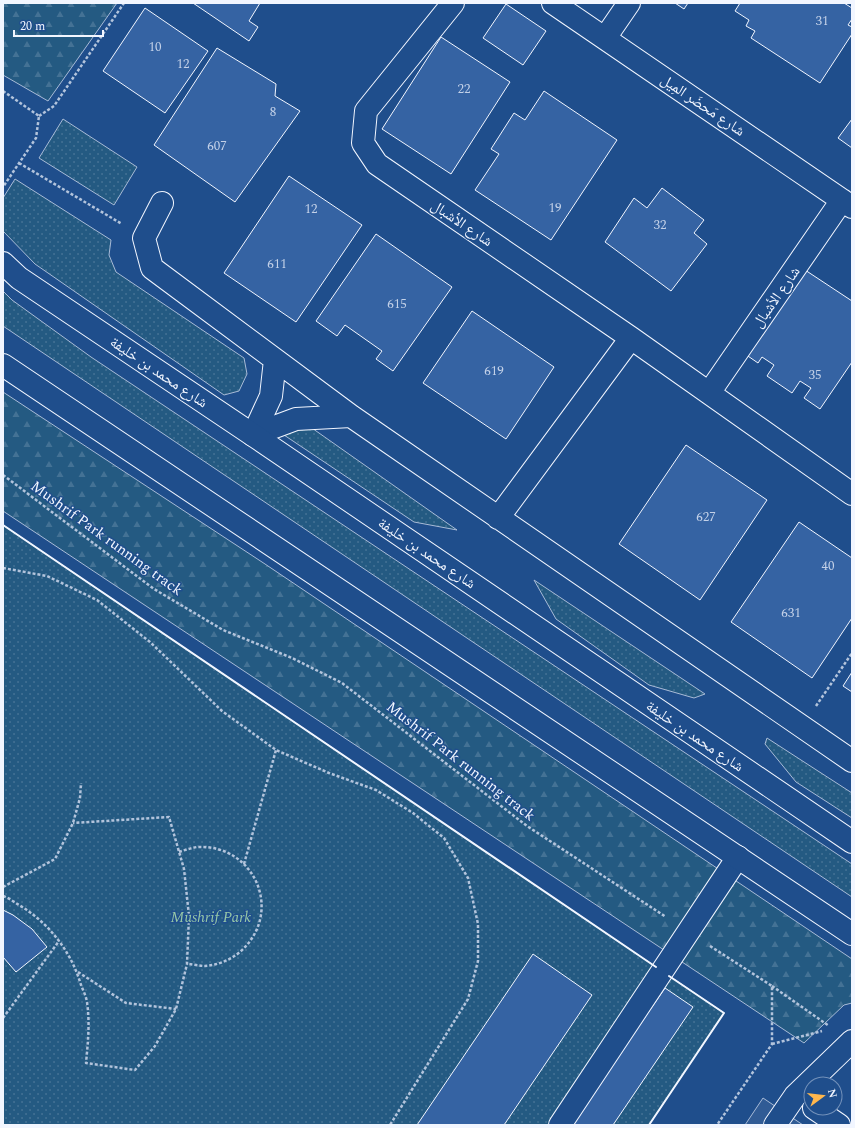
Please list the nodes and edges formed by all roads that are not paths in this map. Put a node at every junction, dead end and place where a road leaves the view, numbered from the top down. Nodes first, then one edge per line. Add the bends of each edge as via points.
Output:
1 (453, 3) edge
2 (553, 3) edge
3 (629, 3) edge
4 (605, 38) junction
5 (162, 203) dead end
6 (847, 204) edge
7 (3, 263) edge
8 (631, 338) junction
9 (275, 360) junction
10 (3, 365) edge
11 (708, 393) junction
12 (350, 416) junction
13 (253, 435) junction
14 (852, 494) edge
15 (498, 518) junction
16 (852, 761) edge
17 (852, 842) edge
18 (738, 857) junction
19 (852, 934) edge
20 (852, 1041) edge
21 (823, 1076) edge
22 (803, 1101) edge
23 (826, 1116) edge
24 (560, 1125) edge
25 (775, 1125) edge
26 (839, 1125) edge

1 - 8 street, شارع الأشبال via 366,111 363,143 377,164
2 - 4 street, شارع مَحضَر المِيل
3 - 4 street
4 - 6 street, شارع مَحضَر المِيل
5 - 9 street via 144,238 152,268
6 - 11 street, شارع الأشبال
7 - 13 street, شارع محمد بن خليفة via 19,278
8 - 11 street, شارع الأشبال
8 - 15 street
9 - 12 street
9 - 13 street via 271,396
10 - 18 street
11 - 14 street, شارع الأشبال
12 - 13 street via 296,419
12 - 15 street
13 - 17 street, شارع محمد بن خليفة
15 - 16 street
18 - 19 street
18 - 24 street
20 - 21 street
22 - 25 street
23 - 26 street

